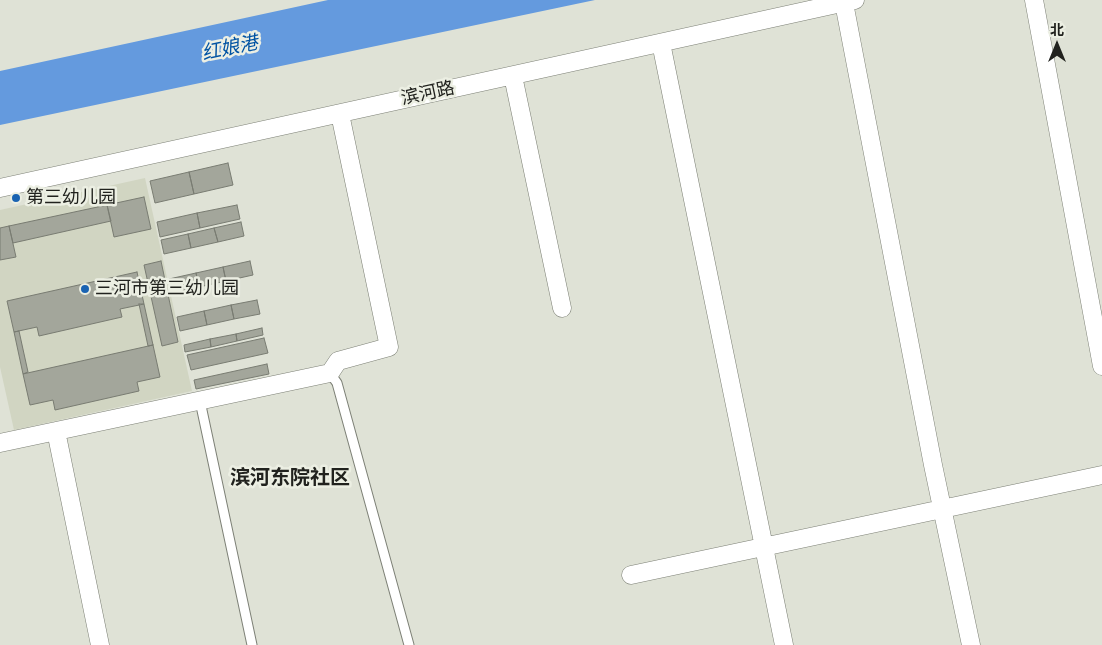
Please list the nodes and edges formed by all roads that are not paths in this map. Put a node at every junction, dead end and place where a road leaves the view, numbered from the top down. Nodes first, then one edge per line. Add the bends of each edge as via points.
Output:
1 (1034, 0) edge
2 (849, 1) edge
3 (661, 43) junction
4 (513, 76) junction
5 (340, 114) junction
6 (0, 188) edge
7 (562, 308) dead end
8 (1102, 366) edge
9 (330, 373) junction
10 (200, 401) junction
11 (56, 431) junction
12 (0, 443) edge
13 (1102, 475) edge
14 (942, 509) junction
15 (764, 547) junction
16 (631, 575) dead end
17 (100, 645) edge
18 (252, 645) edge
19 (409, 645) edge
20 (784, 645) edge
21 (971, 645) edge

1 - 8 street
2 - 3 street, 滨河路
2 - 14 street
3 - 4 street, 滨河路
3 - 15 street
4 - 5 street, 滨河路
4 - 7 street
5 - 6 street, 滨河路
5 - 9 street via 389,347 338,361
9 - 10 street
9 - 19 lane via 336,383
10 - 11 street
10 - 18 lane
11 - 12 street
11 - 17 street
13 - 14 street
14 - 15 street
14 - 21 street
15 - 16 street
15 - 20 street

